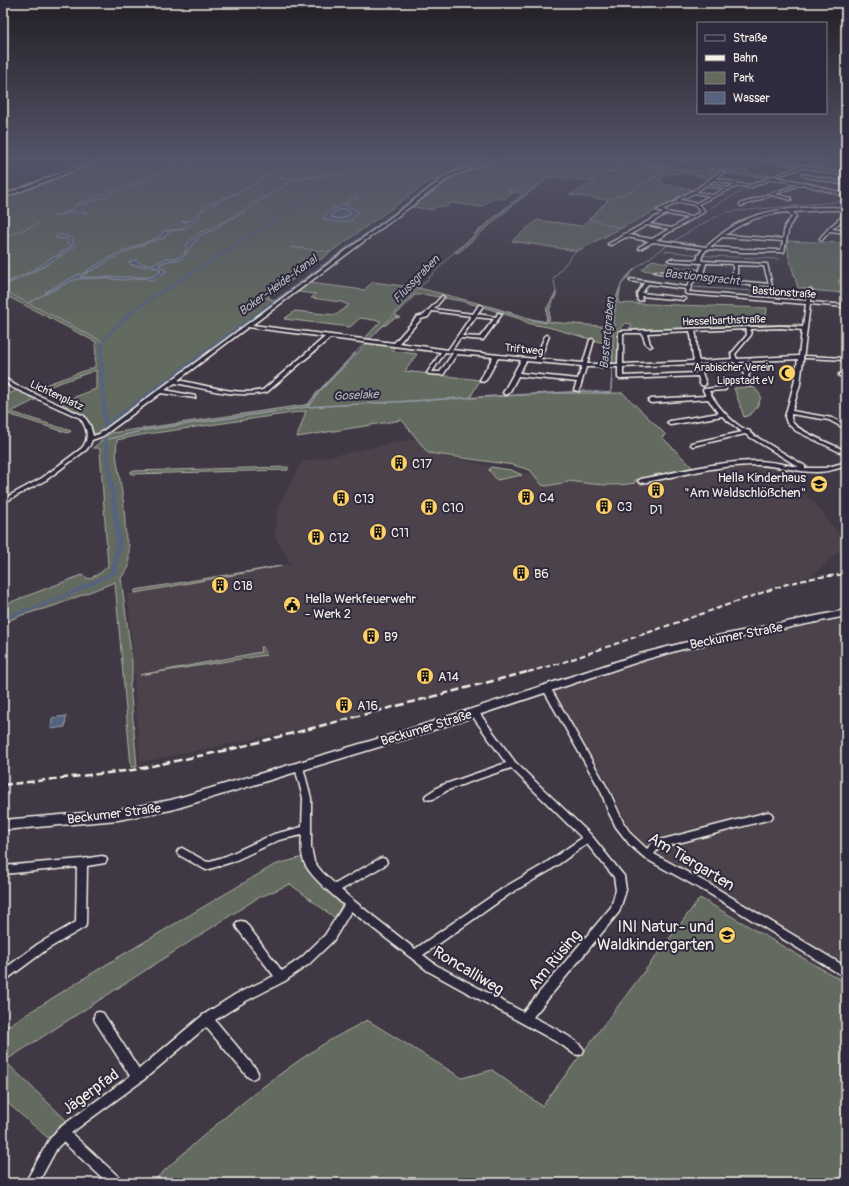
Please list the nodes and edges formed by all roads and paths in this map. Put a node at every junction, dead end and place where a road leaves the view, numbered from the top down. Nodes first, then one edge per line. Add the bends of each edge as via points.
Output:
1 (399, 213) edge
2 (666, 213) edge
3 (668, 213) edge
4 (699, 213) edge
5 (779, 213) edge
6 (792, 213) edge
7 (846, 216) edge
8 (690, 218) junction
9 (646, 224) junction
10 (672, 229) junction
11 (829, 230) junction
12 (846, 232) edge
13 (624, 235) junction
14 (721, 236) junction
15 (784, 240) junction
16 (821, 240) dead end
17 (651, 241) junction
18 (610, 244) dead end
19 (640, 248) dead end
20 (706, 248) junction
21 (670, 260) dead end
22 (702, 262) junction
23 (735, 263) junction
24 (656, 272) dead end
25 (696, 278) junction
26 (631, 280) dead end
27 (646, 283) junction
28 (735, 283) junction
29 (689, 286) junction
30 (810, 290) dead end
31 (638, 294) junction
32 (442, 297) dead end
33 (684, 299) dead end
34 (640, 300) dead end
35 (808, 303) junction
36 (481, 306) dead end
37 (846, 306) edge
38 (431, 310) junction
39 (474, 315) junction
40 (248, 326) junction
41 (805, 328) junction
42 (748, 329) junction
43 (692, 330) junction
44 (644, 331) junction
45 (329, 336) junction
46 (547, 336) dead end
47 (460, 337) junction
48 (592, 340) dead end
49 (396, 344) junction
50 (650, 346) dead end
51 (447, 350) junction
52 (456, 352) junction
53 (496, 356) junction
54 (800, 357) junction
55 (807, 357) dead end
56 (524, 359) junction
57 (846, 359) edge
58 (537, 360) junction
59 (735, 360) junction
60 (696, 362) junction
61 (584, 365) junction
62 (621, 366) junction
63 (517, 374) junction
64 (701, 374) junction
65 (3, 378) edge
66 (483, 380) dead end
67 (579, 380) junction
68 (174, 381) junction
69 (703, 384) dead end
70 (751, 384) dead end
71 (723, 389) dead end
72 (577, 390) dead end
73 (161, 391) junction
74 (506, 393) dead end
75 (193, 396) dead end
76 (708, 397) junction
77 (651, 401) dead end
78 (789, 412) junction
79 (723, 414) junction
80 (670, 423) dead end
81 (844, 426) dead end
82 (748, 432) junction
83 (90, 439) junction
84 (692, 444) dead end
85 (846, 453) edge
86 (846, 464) edge
87 (807, 469) junction
88 (641, 481) dead end
89 (3, 501) edge
90 (846, 614) edge
91 (547, 688) junction
92 (474, 712) junction
93 (512, 764) junction
94 (299, 766) junction
95 (429, 797) dead end
96 (768, 816) dead end
97 (3, 825) edge
98 (306, 830) junction
99 (588, 838) junction
100 (182, 852) dead end
101 (648, 855) junction
102 (102, 860) dead end
103 (382, 862) dead end
104 (82, 864) junction
105 (3, 870) edge
106 (334, 889) junction
107 (350, 904) junction
108 (241, 925) dead end
109 (416, 954) junction
110 (846, 973) edge
111 (3, 976) edge
112 (281, 978) junction
113 (99, 1017) dead end
114 (207, 1019) junction
115 (524, 1019) junction
116 (578, 1050) dead end
117 (252, 1073) dead end
118 (138, 1077) junction
119 (62, 1133) junction
120 (31, 1183) edge
121 (117, 1183) edge

1 - 40 street
2 - 9 street
3 - 8 street
4 - 8 street
5 - 14 street via 756,216
6 - 15 street via 794,217 787,226
7 - 11 street
8 - 10 street
9 - 10 street
9 - 13 street
10 - 17 street
11 - 12 street
11 - 16 street
13 - 17 street
13 - 18 street
14 - 15 street
14 - 20 street
15 - 20 street via 783,251
17 - 19 street
17 - 20 street
20 - 22 street via 700,255 699,260
21 - 22 street
22 - 23 street
22 - 25 street via 704,263 700,277
23 - 28 street
23 - 28 street via 766,265 771,284
24 - 25 street
25 - 28 street
25 - 29 street via 692,279
26 - 27 street, Bastionstraße
27 - 29 street, Bastionstraße
27 - 31 street
29 - 35 street, Bastionstraße via 687,293
30 - 35 street
31 - 33 street
31 - 34 street
32 - 38 street
35 - 37 street, Bastionstraße
35 - 41 street
36 - 39 street
38 - 39 street
38 - 49 street via 426,316 419,318
39 - 47 street
39 - 47 street via 499,316 481,339
40 - 45 street, Triftweg
40 - 68 street
41 - 42 street, Hesselbarthstraße
41 - 54 street
42 - 43 street, Hesselbarthstraße
42 - 59 street via 749,335 733,354
43 - 44 street, Hesselbarthstraße
43 - 60 street
44 - 50 street
44 - 62 street, Hesselbarthstraße via 621,332
45 - 49 street, Triftweg
45 - 68 street via 262,393 248,394
46 - 58 street
47 - 51 street
48 - 61 street
49 - 51 street, Triftweg
51 - 52 street, Triftweg
51 - 52 street via 429,373 441,374
52 - 53 street, Triftweg
53 - 56 street, Triftweg
53 - 66 street
54 - 59 street, Triftweg
54 - 78 street via 797,384
55 - 57 street
56 - 58 street, Triftweg
56 - 63 street
58 - 61 street, Triftweg
59 - 60 street, Triftweg
59 - 70 street via 747,374 745,378
60 - 62 street, Triftweg
60 - 64 street
61 - 62 street, Triftweg
61 - 67 street
62 - 64 street via 620,378
63 - 67 street
63 - 74 street
64 - 69 street
65 - 83 street, Lichtenplatz via 13,386 82,417 89,427
67 - 72 street
68 - 73 street
71 - 76 street via 706,390
73 - 75 street
73 - 83 street via 101,435
76 - 77 street
76 - 79 street
78 - 81 street via 830,419
78 - 85 street via 790,423 798,430
79 - 80 street
79 - 82 street
82 - 84 street
82 - 87 street
83 - 89 street via 88,446 44,479
86 - 87 street via 825,470
87 - 88 street via 755,463
90 - 91 main road, Beckumer Straße via 663,651
91 - 92 main road, Beckumer Straße
91 - 101 street, Am Tiergarten via 605,791 620,825 632,842
92 - 93 street, Am Rüsing
92 - 94 main road, Beckumer Straße
93 - 95 street via 443,788
93 - 99 street, Am Rüsing
94 - 97 main road, Beckumer Straße via 212,794 148,810
94 - 98 street, Roncalliweg via 307,798
96 - 101 street via 656,845
98 - 100 street via 277,837 229,860 206,866
98 - 106 street, Roncalliweg via 310,864
99 - 109 street
99 - 115 street, Am Rüsing via 619,876 621,890 615,908
101 - 110 street, Am Tiergarten via 714,891
102 - 104 street
103 - 106 street
104 - 105 street
104 - 111 street via 81,924 42,947
106 - 107 street, Roncalliweg
107 - 109 street, Roncalliweg
107 - 112 street, Jägerpfad via 329,938 305,961
108 - 112 street
109 - 115 street, Roncalliweg via 432,968
112 - 114 street, Jägerpfad via 240,998
113 - 118 street, Jägerpfad
114 - 117 street
114 - 118 street, Jägerpfad
115 - 116 street, Roncalliweg
118 - 119 street, Jägerpfad
119 - 120 street, Jägerpfad
119 - 121 street, Jägerpfad

